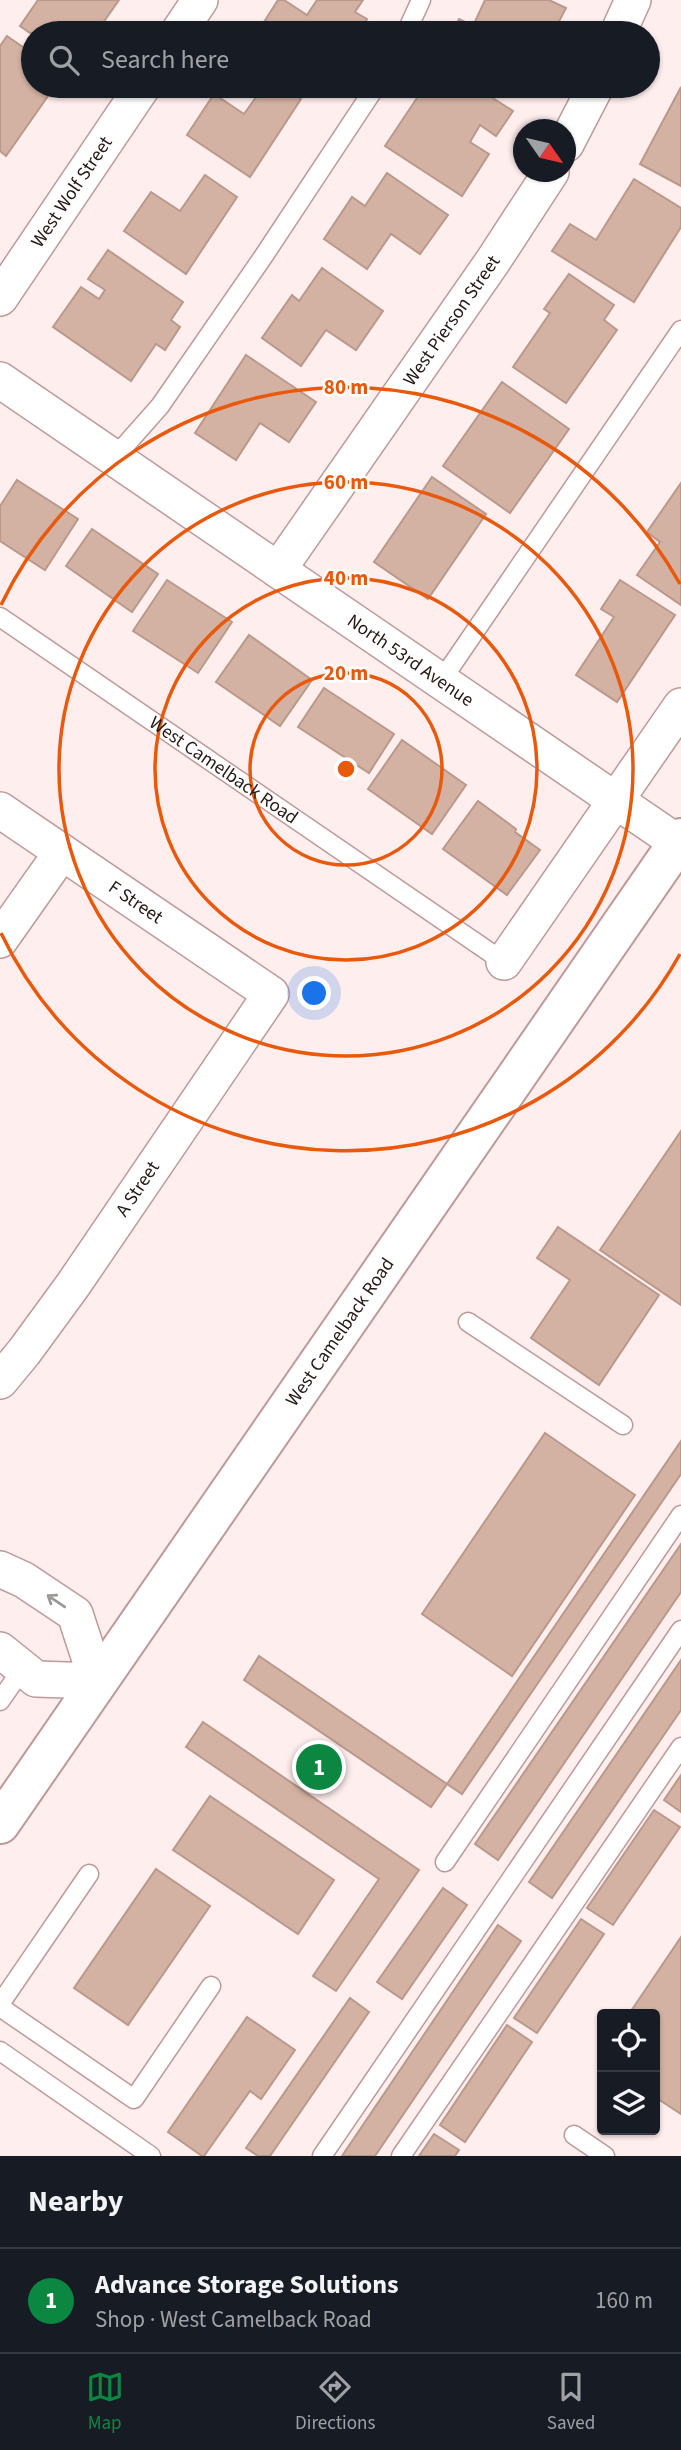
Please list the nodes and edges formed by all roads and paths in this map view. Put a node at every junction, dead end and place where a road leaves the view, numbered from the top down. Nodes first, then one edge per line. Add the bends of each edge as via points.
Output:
1 (200, 0) edge
2 (421, 0) edge
3 (632, 0) edge
4 (186, 21) edge
5 (411, 21) edge
6 (623, 21) edge
7 (135, 98) edge
8 (368, 98) edge
9 (590, 98) edge
10 (576, 123) edge
11 (545, 182) edge
12 (0, 298) edge
13 (681, 330) edge
14 (0, 380) edge
15 (114, 458) junction
16 (278, 570) junction
17 (0, 617) edge
18 (441, 681) junction
19 (681, 706) edge
20 (616, 800) junction
21 (0, 810) edge
22 (680, 842) edge
23 (62, 852) junction
24 (0, 940) edge
25 (504, 962) joint
26 (271, 994) joint
27 (468, 1322) dead end
28 (0, 1381) edge
29 (623, 1425) dead end
30 (681, 1515) edge
31 (0, 1569) edge
32 (681, 1630) edge
33 (11, 1659) edge
34 (97, 1681) junction
35 (0, 1701) edge
36 (681, 1748) edge
37 (0, 1824) edge
38 (445, 1862) dead end
39 (89, 1874) dead end
40 (211, 1986) dead end
41 (0, 2006) edge
42 (0, 2051) edge
43 (575, 2135) dead end
44 (131, 2150) edge
45 (151, 2156) edge
46 (322, 2156) edge
47 (401, 2156) edge
48 (605, 2156) edge

1 - 4 street
2 - 5 lane
3 - 6 street
7 - 12 street, West Wolf Street
8 - 15 lane via 168,394
9 - 10 street
11 - 16 street, West Pierson Street
13 - 18 lane
14 - 15 street, North 53rd Avenue
15 - 16 street, North 53rd Avenue
16 - 18 street, North 53rd Avenue
17 - 25 lane, West Camelback Road
18 - 20 street, North 53rd Avenue
19 - 20 street, West Camelback Road
20 - 22 street, North 53rd Avenue
20 - 25 street, West Camelback Road
21 - 23 street, F Street
22 - 34 main road, West Camelback Road
23 - 24 street
23 - 26 street, F Street
26 - 28 street, A Street via 73,1285
27 - 29 lane
30 - 38 lane
34 -> 31 street via 75,1614
32 - 46 lane
33 - 34 street via 36,1679
33 - 35 lane
34 - 37 main road, West Camelback Road
36 - 47 lane
39 - 41 lane
40 - 41 lane via 134,2099
42 - 44 lane
43 - 48 lane
44 - 45 lane

